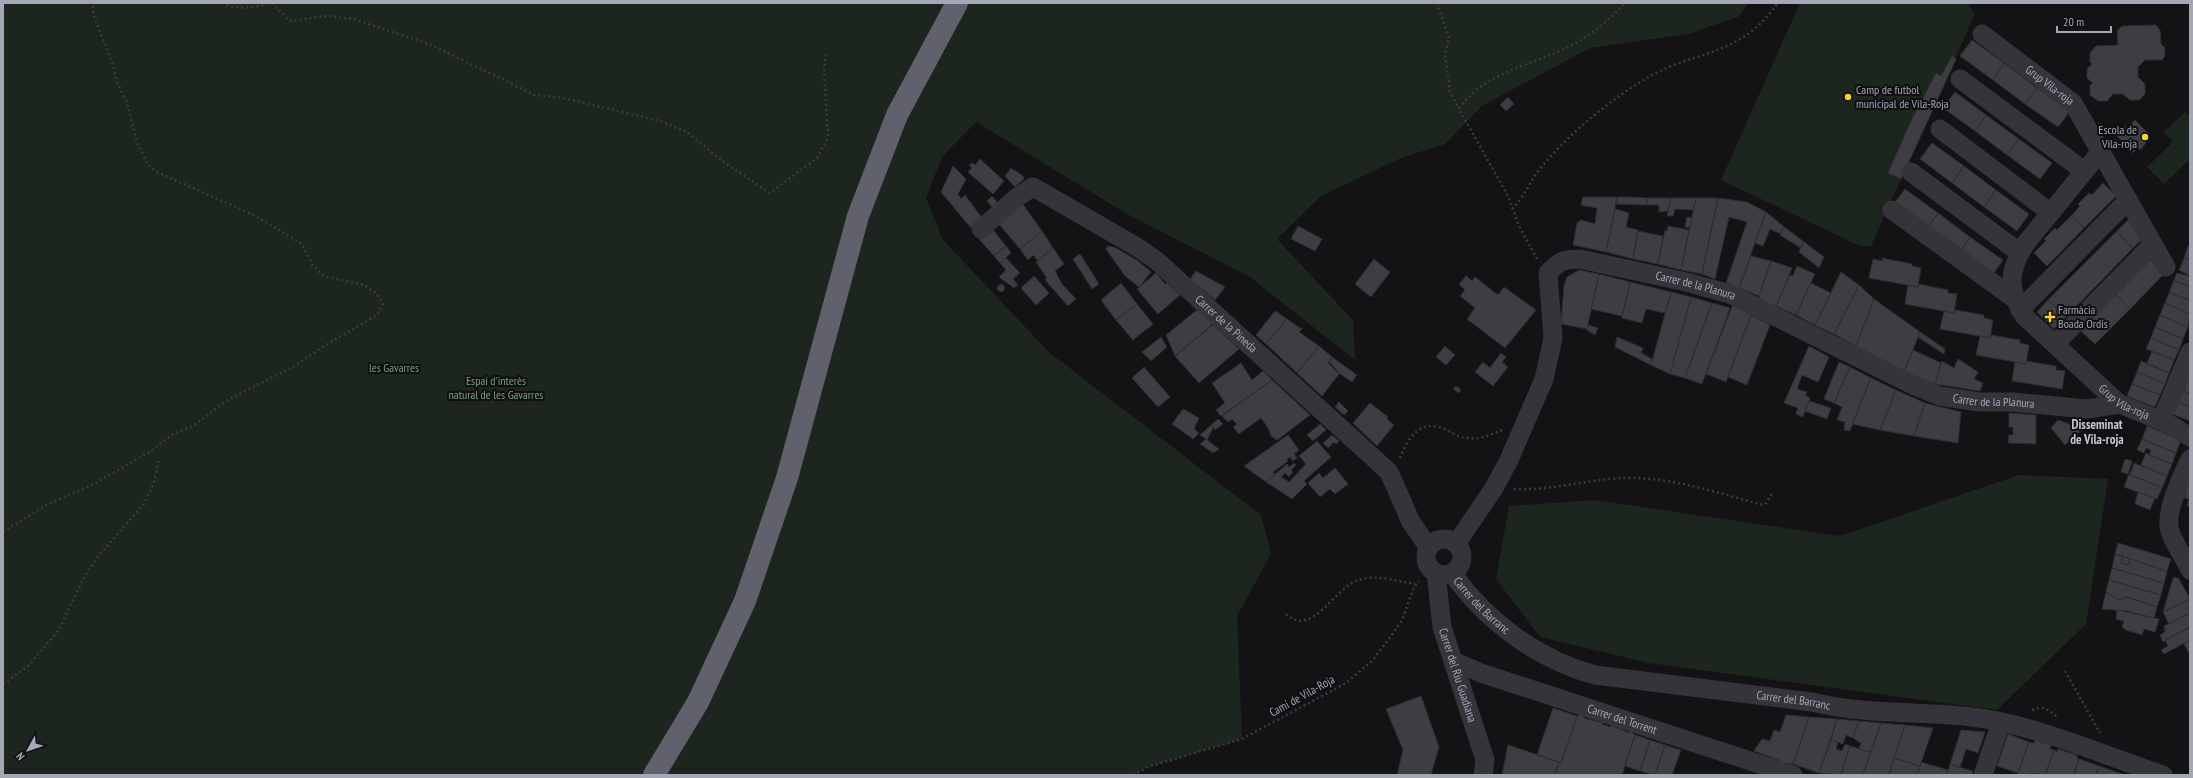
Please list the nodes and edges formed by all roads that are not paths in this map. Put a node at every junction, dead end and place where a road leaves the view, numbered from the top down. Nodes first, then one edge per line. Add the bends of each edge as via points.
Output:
1 (957, 3) edge
2 (1982, 34) dead end
3 (1960, 79) dead end
4 (1940, 129) dead end
5 (2101, 151) junction
6 (2084, 171) junction
7 (1910, 172) dead end
8 (2128, 200) junction
9 (1892, 210) dead end
10 (2051, 213) junction
11 (980, 229) dead end
12 (2153, 244) junction
13 (2020, 253) junction
14 (2166, 267) dead end
15 (2018, 304) junction
16 (2054, 344) junction
17 (2190, 352) edge
18 (2120, 404) junction
19 (2161, 421) junction
20 (2190, 437) edge
21 (2190, 459) edge
22 (1456, 544) junction
23 (1429, 548) junction
24 (2190, 570) edge
25 (1440, 572) junction
26 (1453, 661) junction
27 (2001, 722) junction
28 (654, 775) edge
29 (1483, 775) edge
30 (1793, 775) edge
31 (1983, 775) edge
32 (2163, 775) edge

1 - 28 highway via 897,115 858,216 787,478 745,601 698,702
2 - 5 street, Grup Vila-roja via 2072,103
3 - 6 street
4 - 10 street
5 - 6 street
5 - 8 street, Grup Vila-roja
6 - 10 street
7 - 13 street
8 - 12 street, Grup Vila-roja
8 - 15 street
9 - 15 street, Grup Vila-roja
10 - 13 street
11 - 23 street, Carrer de la Pineda via 1033,187 1137,247 1173,274 1390,473 1411,522
12 - 14 street, Grup Vila-roja
12 - 16 street
13 - 15 street via 2015,259 2011,285
15 - 16 street, Grup Vila-roja via 2024,316
16 - 18 street, Grup Vila-roja
17 - 19 street, Grup Vila-roja
18 - 19 street, Grup Vila-roja
18 - 22 street, Carrer de la Planura via 2087,409 1961,400 1940,396 1915,386 1760,307 1718,290 1580,259 1566,259 1555,265 1548,273 1553,319 1550,358 1524,429 1493,488
19 - 20 street, Grup Vila-roja
21 - 24 street via 2169,512 2168,523
22 - 23 street via 1438,540
22 - 25 street via 1461,554 1457,570
23 - 25 street via 1426,559
25 - 26 street, Carrer del Riu Guadiana via 1442,627
25 - 27 street, Carrer del Barranc via 1510,633 1543,656 1579,671 1827,706 1972,717
26 - 29 street, Carrer del Riu Guadiana via 1485,760
26 - 30 street, Carrer del Torrent via 1481,673
27 - 31 street
27 - 32 street, Carrer del Barranc via 2015,724

